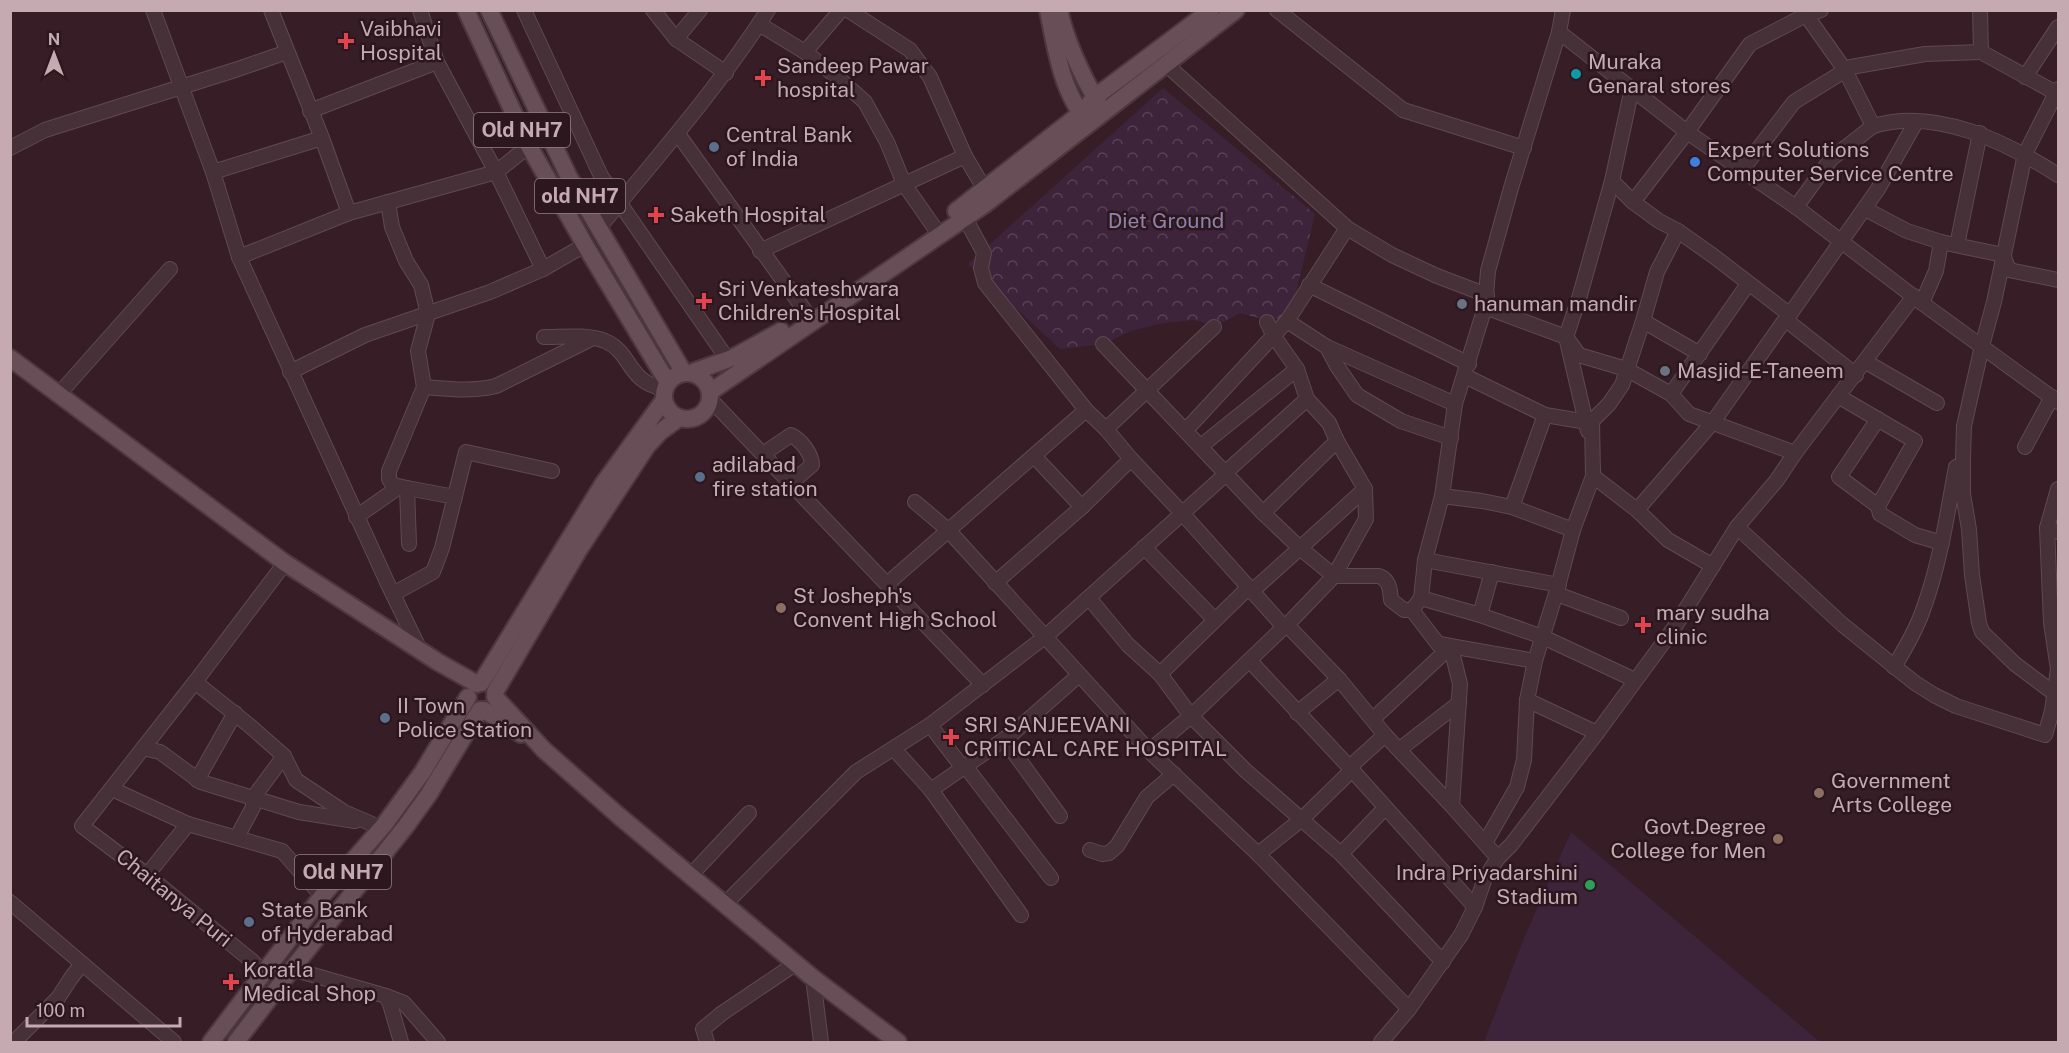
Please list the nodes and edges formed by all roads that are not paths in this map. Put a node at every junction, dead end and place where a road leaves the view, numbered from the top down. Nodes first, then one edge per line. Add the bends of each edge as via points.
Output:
1 (153, 10) edge
2 (271, 10) edge
3 (420, 10) edge
4 (466, 10) edge
5 (489, 10) edge
6 (524, 10) edge
7 (653, 10) edge
8 (700, 10) edge
9 (768, 10) edge
10 (841, 10) edge
11 (848, 10) edge
12 (1048, 10) edge
13 (1059, 10) edge
14 (1211, 10) edge
15 (1236, 10) edge
16 (1277, 10) edge
17 (1563, 10) edge
18 (1821, 10) edge
19 (1980, 10) edge
20 (1806, 15) junction
21 (759, 24) junction
22 (2058, 27) edge
23 (1559, 32) junction
24 (676, 39) junction
25 (286, 52) junction
26 (805, 52) junction
27 (1153, 52) junction
28 (1981, 52) junction
29 (437, 62) junction
30 (1166, 65) junction
31 (1845, 70) junction
32 (726, 73) junction
33 (2025, 77) junction
34 (182, 86) junction
35 (1632, 88) junction
36 (2058, 91) edge
37 (1100, 105) junction
38 (310, 111) junction
39 (1086, 118) junction
40 (1916, 122) junction
41 (1873, 126) junction
42 (1687, 132) junction
43 (1980, 133) junction
44 (678, 134) junction
45 (549, 136) junction
46 (322, 138) junction
47 (529, 146) junction
48 (10, 148) edge
49 (1524, 148) junction
50 (2025, 154) junction
51 (964, 156) junction
52 (1742, 170) junction
53 (213, 172) junction
54 (496, 172) junction
55 (2058, 175) edge
56 (1612, 181) junction
57 (904, 184) junction
58 (985, 190) junction
59 (388, 202) junction
60 (620, 202) junction
61 (1633, 202) junction
62 (1796, 207) junction
63 (1865, 208) junction
64 (349, 213) junction
65 (964, 218) junction
66 (934, 227) junction
67 (599, 228) junction
68 (1347, 228) junction
69 (1678, 231) junction
70 (1941, 242) junction
71 (1842, 243) junction
72 (585, 245) junction
73 (1957, 245) junction
74 (760, 251) junction
75 (2003, 255) junction
76 (239, 257) junction
77 (170, 269) dead end
78 (543, 269) junction
79 (2058, 280) edge
80 (1748, 284) junction
81 (1310, 285) junction
82 (1918, 300) junction
83 (1486, 301) junction
84 (428, 314) junction
85 (808, 315) junction
86 (1787, 317) junction
87 (1287, 321) junction
88 (1644, 321) junction
89 (1214, 327) dead end
90 (1270, 329) junction
91 (544, 337) dead end
92 (1566, 337) junction
93 (593, 338) junction
94 (1103, 344) dead end
95 (1982, 345) junction
96 (1327, 347) junction
97 (1700, 354) junction
98 (10, 358) edge
99 (728, 360) junction
100 (1866, 362) junction
101 (1297, 369) junction
102 (1626, 369) junction
103 (1466, 370) junction
104 (290, 372) junction
105 (687, 373) junction
106 (1856, 375) junction
107 (424, 387) junction
108 (1147, 389) junction
109 (666, 390) junction
110 (59, 394) junction
111 (1671, 394) junction
112 (710, 395) junction
113 (1838, 396) junction
114 (1307, 399) junction
115 (2055, 399) edge
116 (1937, 403) dead end
117 (1455, 404) junction
118 (1086, 410) junction
119 (1545, 415) junction
120 (679, 418) junction
121 (1878, 419) junction
122 (1587, 422) junction
123 (1713, 422) junction
124 (1964, 426) junction
125 (1106, 429) junction
126 (1186, 430) junction
127 (1451, 438) junction
128 (1337, 441) junction
129 (1201, 446) junction
130 (2025, 447) dead end
131 (1795, 453) junction
132 (763, 454) junction
133 (1034, 456) junction
134 (1131, 459) junction
135 (552, 471) dead end
136 (1225, 473) junction
137 (1593, 476) junction
138 (790, 483) junction
139 (403, 487) junction
140 (1365, 489) junction
141 (2058, 489) edge
142 (1442, 496) junction
143 (455, 497) junction
144 (915, 502) dead end
145 (1878, 506) junction
146 (1082, 507) junction
147 (1512, 507) junction
148 (1637, 510) junction
149 (1182, 513) junction
150 (1263, 513) junction
151 (357, 517) junction
152 (1737, 528) junction
153 (948, 530) junction
154 (1573, 530) junction
155 (2053, 530) edge
156 (1942, 543) junction
157 (409, 544) dead end
158 (1144, 546) junction
159 (1300, 548) junction
160 (1425, 560) junction
161 (285, 564) junction
162 (1713, 566) junction
163 (1492, 572) junction
164 (1334, 576) junction
165 (995, 583) junction
166 (887, 584) junction
167 (1558, 587) junction
168 (1249, 590) junction
169 (393, 594) junction
170 (1089, 598) junction
171 (1421, 598) junction
172 (1412, 610) junction
173 (1480, 615) junction
174 (1621, 618) dead end
175 (1215, 620) junction
176 (2055, 623) edge
177 (1285, 626) junction
178 (1046, 636) junction
179 (1544, 637) junction
180 (1442, 647) junction
181 (420, 650) junction
182 (1250, 661) junction
183 (1535, 661) junction
184 (1894, 667) junction
185 (1160, 674) junction
186 (1079, 675) junction
187 (1339, 679) junction
188 (1635, 680) junction
189 (195, 682) junction
190 (982, 685) junction
191 (2055, 694) junction
192 (481, 696) junction
193 (1527, 700) junction
194 (1459, 703) junction
195 (1297, 712) junction
196 (2055, 712) edge
197 (235, 713) junction
198 (1191, 716) junction
199 (1373, 720) junction
200 (930, 725) junction
201 (1598, 733) junction
202 (1385, 735) junction
203 (1004, 739) junction
204 (143, 748) junction
205 (894, 749) junction
206 (1400, 749) junction
207 (1149, 751) junction
208 (284, 756) junction
209 (963, 768) junction
210 (1352, 770) junction
211 (1174, 774) junction
212 (197, 780) junction
213 (112, 789) junction
214 (931, 790) junction
215 (253, 798) junction
216 (1452, 806) junction
217 (1385, 808) junction
218 (749, 813) dead end
219 (1060, 816) dead end
220 (1302, 819) junction
221 (188, 824) junction
222 (378, 824) junction
223 (237, 837) junction
224 (1485, 843) junction
225 (1090, 850) dead end
226 (1258, 854) junction
227 (1341, 854) junction
228 (1498, 858) junction
229 (147, 875) junction
230 (691, 875) junction
231 (1051, 878) dead end
232 (322, 896) junction
233 (10, 902) edge
234 (725, 904) junction
235 (1475, 907) junction
236 (1021, 915) dead end
237 (1443, 962) junction
238 (795, 964) junction
239 (81, 965) junction
240 (292, 969) junction
241 (264, 974) junction
242 (813, 978) junction
243 (386, 996) junction
244 (1408, 1009) junction
245 (14, 1042) edge
246 (174, 1042) edge
247 (212, 1042) edge
248 (236, 1042) edge
249 (400, 1042) edge
250 (438, 1042) edge
251 (707, 1042) edge
252 (821, 1042) edge
253 (898, 1042) edge
254 (1381, 1042) edge

1 - 34 street
2 - 25 street
3 - 29 street
4 - 47 main road, Old NH7
5 - 45 main road, old NH7
6 - 60 street via 601,176
7 - 24 street
8 - 24 street
9 - 21 street
10 - 26 street
11 - 51 street via 910,50 930,77
12 - 39 main road via 1057,57 1071,94
13 - 37 main road via 1067,38
14 - 27 main road
15 - 30 main road
16 - 49 street via 1403,110
17 - 23 street
18 - 20 street
19 - 28 street
20 - 31 street
20 - 42 street via 1750,44
21 - 26 street
21 - 32 street
22 - 33 street
23 - 35 street
23 - 49 street
24 - 32 street
25 - 34 street
25 - 38 street
26 - 57 street via 865,102
27 - 30 street
27 - 37 main road
28 - 31 street via 1925,54
28 - 33 street
29 - 38 street
29 - 54 street
30 - 37 main road
30 - 68 street
31 - 41 street
31 - 52 street via 1794,102
32 - 44 street
33 - 36 street
34 - 48 street via 45,130
34 - 53 street
35 - 42 street
35 - 56 street
36 - 50 street
37 - 39 main road
38 - 46 street
39 - 58 main road
39 - 65 main road via 1004,190
40 - 41 street via 1890,121
40 - 43 street
40 - 63 street
41 - 62 street via 1830,159
42 - 52 street
42 - 61 street
43 - 50 street
43 - 73 street
44 - 60 street
44 - 74 street
45 - 47 street
45 - 67 main road, old NH7
46 - 53 street
46 - 64 street
47 - 54 street
47 - 72 main road, Old NH7
49 - 83 street via 1488,271
50 - 55 street
50 - 75 street
51 - 57 street
51 - 58 street
52 - 62 street
53 - 76 street
54 - 59 street
54 - 78 street
56 - 61 street
56 - 92 street
57 - 66 street
57 - 74 street
58 - 66 main road
59 - 64 street
59 - 84 street via 392,227 406,261 422,285
60 - 67 street
60 - 99 street
61 - 69 street
62 - 71 street
63 - 70 street via 1907,231
63 - 71 street
64 - 76 street
65 - 112 main road
65 - 118 street via 984,253 981,268 985,283
66 - 85 main road
67 - 105 main road, old NH7
68 - 81 street
68 - 83 street
69 - 80 street
69 - 88 street via 1657,272
70 - 73 street
70 - 82 street via 1936,271
71 - 82 street
71 - 86 street
72 - 78 street
72 - 109 main road, Old NH7
73 - 75 street
74 - 85 street
75 - 79 street via 2009,270
75 - 95 street
76 - 104 street
77 - 110 street
78 - 84 street
80 - 86 street
80 - 97 street
81 - 87 street
81 - 103 street
82 - 95 street
82 - 100 street
83 - 92 street
83 - 103 street
84 - 104 street via 364,336
84 - 107 street via 418,351
85 - 99 main road
86 - 106 street
86 - 123 street
87 - 90 street
87 - 96 street
88 - 97 street
88 - 102 street
89 - 108 street
90 - 101 street
90 - 126 street
91 - 93 street
92 - 102 street via 1578,354
92 - 122 street
93 - 107 street via 496,386 466,391
93 - 109 street via 620,352 641,381
94 - 108 street
95 - 115 street
95 - 124 street
96 - 117 street
96 - 127 street via 1357,394 1401,421
97 - 111 street
98 - 110 main road
99 - 105 main road
100 - 106 street
100 - 116 street
101 - 114 street
101 - 129 street
102 - 111 street
102 - 137 street via 1622,385 1592,421
103 - 117 street
103 - 119 street
104 - 151 street
105 - 109 main road, Old NH7 via 676,376
105 - 112 main road via 703,380
106 - 113 street
107 - 139 street via 389,471 393,485
108 - 125 street
108 - 126 street
109 - 120 main road, Old NH7 via 669,411
109 - 192 main road, Old NH7 via 603,484
110 - 161 main road
111 - 123 street via 1689,414
112 - 120 main road, Old NH7 via 699,416
112 - 132 street
113 - 121 street
113 - 131 street
114 - 128 street via 1329,423
114 - 136 street
115 - 130 street
117 - 127 street
118 - 125 street
118 - 133 street
119 - 122 street
119 - 147 street
120 - 192 main road, Old NH7 via 647,446
121 - 145 street via 1915,441
121 - 145 street via 1839,477
122 - 137 street
123 - 131 street
123 - 148 street
124 - 156 street
124 - 191 street via 1963,494 1982,632
125 - 134 street
126 - 129 street
127 - 142 street
128 - 140 street
128 - 150 street
129 - 136 street
131 - 152 street
132 - 138 street
132 - 138 street via 792,435 797,438 812,458 812,465
133 - 146 street
133 - 153 street
134 - 146 street
134 - 149 street
135 - 143 street via 466,452
136 - 149 street
136 - 150 street
137 - 148 street
137 - 154 street
138 - 166 street
139 - 143 street
139 - 151 street
139 - 157 street
140 - 159 street
140 - 164 street via 1366,519
141 - 155 street
142 - 147 street
142 - 160 street
143 - 169 street via 433,572
144 - 153 street
145 - 156 street via 1880,514 1915,535
146 - 165 street
147 - 154 street
148 - 162 street via 1668,540
149 - 158 street
149 - 168 street
150 - 159 street
151 - 169 street
152 - 162 street
152 - 184 street
153 - 165 street
153 - 166 street
154 - 167 street
155 - 176 street
156 - 184 street via 1924,609
158 - 170 street
158 - 175 street
159 - 164 street
159 - 168 street
160 - 163 street
160 - 171 street
161 - 181 main road
161 - 189 street
162 - 188 street
163 - 167 street
163 - 173 street
164 - 172 street via 1384,578 1391,600 1404,610
164 - 177 street
165 - 178 street
166 - 190 street
167 - 174 street via 1557,594
167 - 179 street
168 - 175 street
168 - 177 street
169 - 181 street
170 - 178 street
170 - 185 street via 1128,645
171 - 172 street
171 - 173 street
172 - 180 street
173 - 179 street
175 - 185 street
176 - 191 street
177 - 182 street
177 - 187 street
178 - 186 street
178 - 190 street
179 - 183 street
179 - 188 street
180 - 183 street
180 - 194 street via 1453,656 1460,684
180 - 199 street
181 - 192 main road
182 - 195 street
182 - 198 street
183 - 193 street
184 - 196 street via 1956,706 2044,735
185 - 198 street
186 - 203 street
186 - 207 street
187 - 195 street
187 - 199 street
188 - 201 street
189 - 197 street
189 - 204 street
190 - 200 street
191 - 196 street
192 - 222 main road, Old NH7
192 - 230 main road
192 - 240 main road, Old NH7 via 429,794
193 - 201 street
193 - 224 street via 1524,760 1517,787
194 - 206 street
194 - 216 street
195 - 210 street
197 - 208 street
197 - 212 street
198 - 207 street
198 - 220 street
199 - 202 street
200 - 205 street
200 - 209 street
201 - 228 street
202 - 206 street
202 - 210 street
203 - 209 street
203 - 219 street
204 - 212 street via 160,752
204 - 213 street
205 - 214 street
205 - 234 street via 856,772
206 - 216 street
207 - 211 street
208 - 215 street
208 - 222 street via 296,780 344,812
209 - 214 street
209 - 231 street
210 - 217 street
210 - 220 street
211 - 225 street via 1147,797 1117,846 1109,853
211 - 226 street
212 - 215 street
213 - 221 street
213 - 229 street, Chaitanya Puri via 82,826
214 - 236 street
215 - 222 street via 299,812
215 - 223 street via 253,807
216 - 224 street
217 - 227 street
217 - 235 street
218 - 230 street
220 - 226 street
220 - 227 street
221 - 223 street
221 - 229 street
222 - 232 main road, Old NH7
223 - 232 street via 282,851
224 - 228 street
226 - 244 street
227 - 237 street
228 - 235 street via 1485,878
229 - 241 street, Chaitanya Puri
230 - 234 main road
232 - 241 main road, Old NH7
233 - 239 street
234 - 238 main road
235 - 237 street
237 - 244 street
238 - 242 main road
238 - 251 street via 703,1029
239 - 245 street via 58,998
239 - 246 street
240 - 243 street
240 - 248 main road, Old NH7
241 - 247 main road, Old NH7
242 - 252 street
242 - 253 main road
243 - 249 street
243 - 250 street via 404,1003
244 - 254 street

